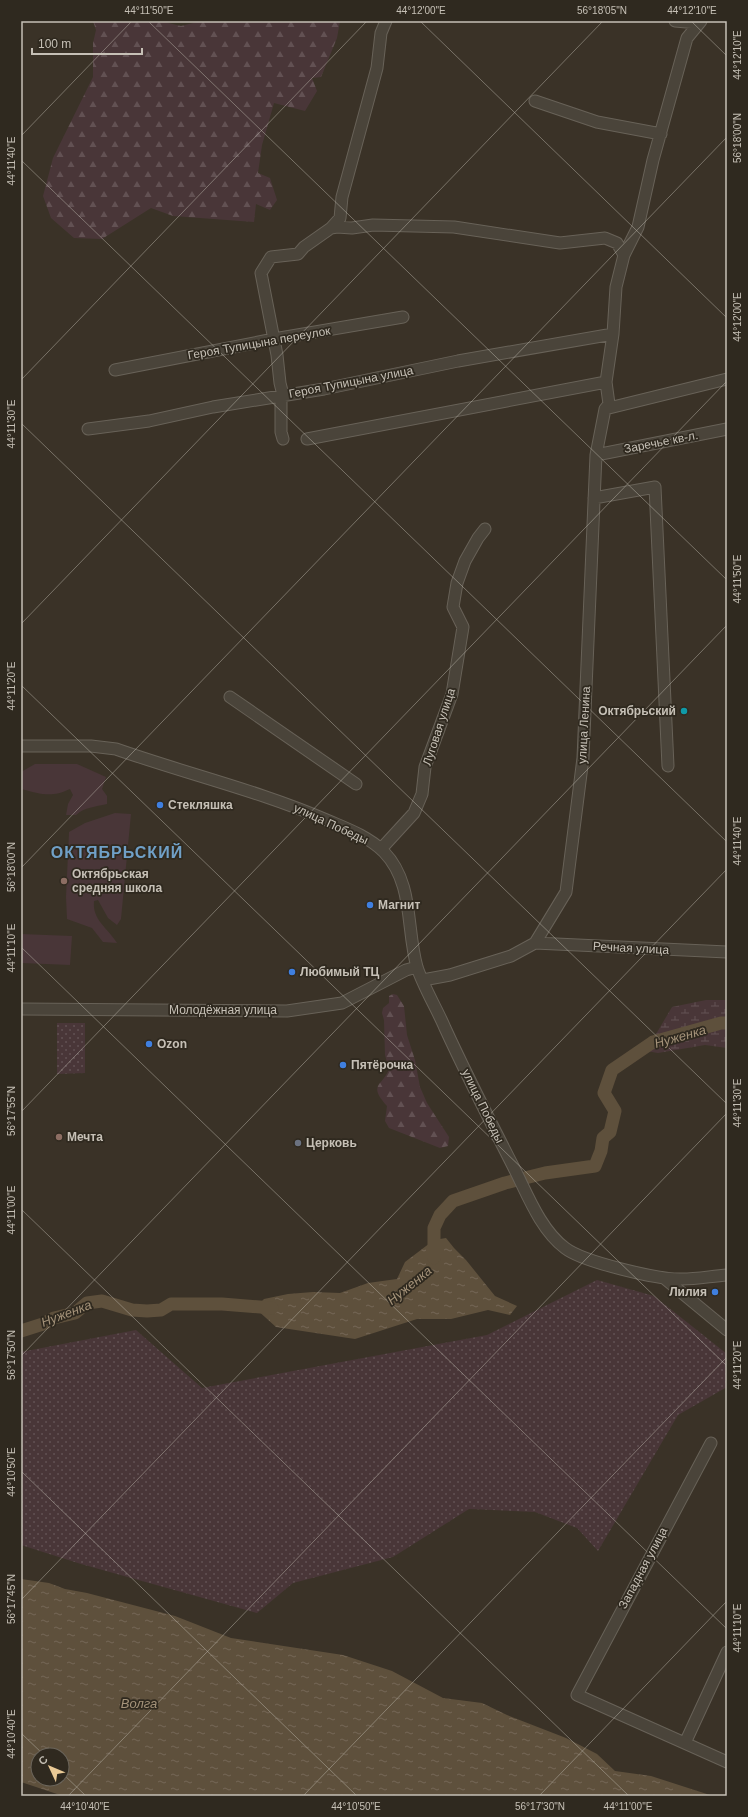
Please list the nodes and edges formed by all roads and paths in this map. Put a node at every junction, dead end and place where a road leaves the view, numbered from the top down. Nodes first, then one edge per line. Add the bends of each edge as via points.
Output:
1 (386, 21) edge
2 (675, 21) edge
3 (699, 22) edge
4 (535, 101) dead end
5 (661, 134) junction
6 (332, 228) junction
7 (624, 255) junction
8 (403, 317) dead end
9 (613, 334) junction
10 (274, 339) junction
11 (115, 370) dead end
12 (727, 380) edge
13 (606, 382) junction
14 (283, 395) junction
15 (605, 409) junction
16 (88, 429) dead end
17 (727, 429) edge
18 (306, 439) dead end
19 (284, 440) dead end
20 (596, 455) junction
21 (594, 498) junction
22 (485, 529) dead end
23 (230, 697) dead end
24 (21, 746) edge
25 (668, 766) dead end
26 (356, 784) dead end
27 (381, 849) junction
28 (534, 943) junction
29 (727, 952) edge
30 (417, 967) junction
31 (423, 980) junction
32 (21, 1009) edge
33 (727, 1275) edge
34 (664, 1278) junction
35 (727, 1330) edge
36 (711, 1443) dead end
37 (727, 1652) edge
38 (685, 1743) junction
39 (727, 1762) edge

1 - 6 street via 381,33 375,75 345,184 340,218
2 - 3 street
3 - 5 street, улица Ленина via 687,38
4 - 5 street via 597,122
5 - 7 street, улица Ленина via 638,227
6 - 7 street via 380,225 454,227 560,243 605,238 617,244
6 - 10 street via 298,254 271,258 260,272
7 - 9 street, улица Ленина via 616,287
8 - 10 street, Героя Тупицына переулок
9 - 13 street, улица Ленина
9 - 14 street, Героя Тупицына улица
10 - 11 street, Героя Тупицына переулок
10 - 14 street
12 - 15 street
13 - 15 street, улица Ленина via 609,404
13 - 18 street
14 - 16 street, Героя Тупицына улица via 150,421
14 - 19 street via 281,432
15 - 20 street, улица Ленина
17 - 20 street, Заречье кв-л.
20 - 21 street, улица Ленина
21 - 25 street via 655,487
21 - 28 street, улица Ленина via 583,758 566,892
22 - 27 street, Луговая улица via 465,561 457,583 453,607 463,627 452,694 425,767 422,794 414,813
23 - 26 street
24 - 27 street, улица Победы via 91,746 116,749 291,805 354,832
27 - 30 street, улица Победы via 396,869 402,884
28 - 29 street, Речная улица
28 - 31 street via 511,956 450,975
30 - 31 street, улица Победы
30 - 32 street, Молодёжная улица via 406,970 342,1003 287,1011
31 - 34 street, улица Победы via 469,1080 546,1228 566,1249 579,1256
33 - 34 street, улица Победы
34 - 35 street
36 - 38 street, Западная улица via 577,1694
37 - 38 street
38 - 39 street

